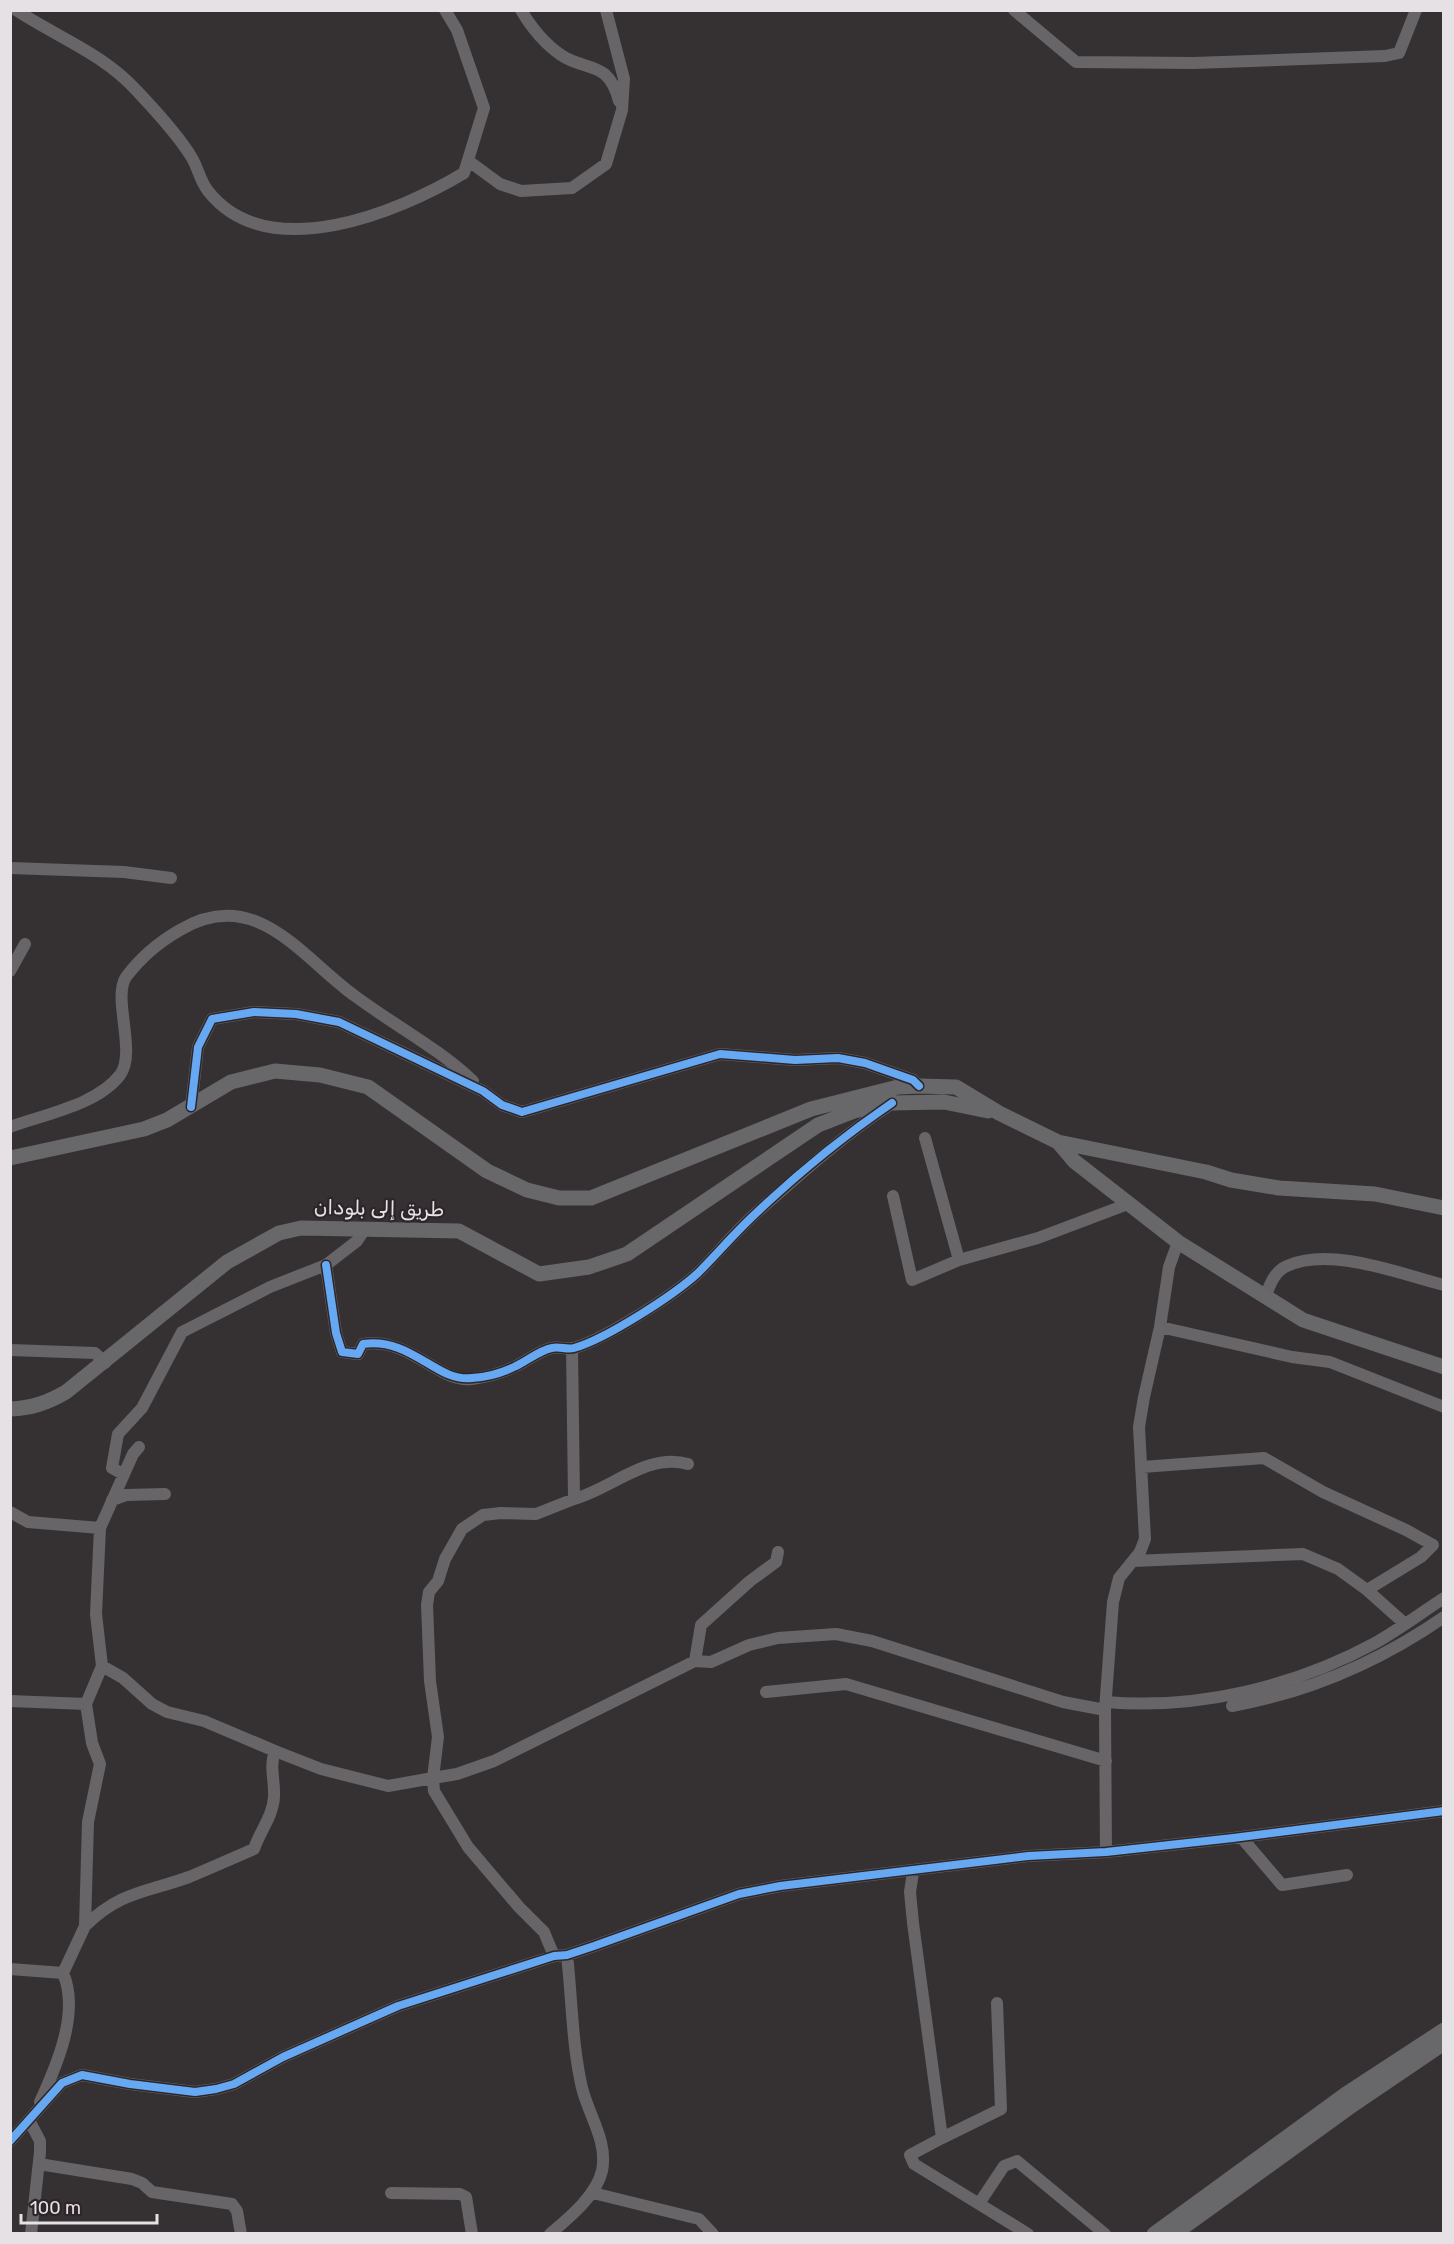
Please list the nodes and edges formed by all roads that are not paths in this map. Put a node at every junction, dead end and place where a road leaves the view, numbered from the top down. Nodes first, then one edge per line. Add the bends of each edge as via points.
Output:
1 (16, 10) edge
2 (445, 10) edge
3 (521, 10) edge
4 (606, 10) edge
5 (1014, 10) edge
6 (1416, 10) edge
7 (622, 110) junction
8 (470, 162) junction
9 (10, 868) edge
10 (171, 878) dead end
11 (25, 944) dead end
12 (10, 971) edge
13 (919, 1086) junction
14 (483, 1091) junction
15 (892, 1103) junction
16 (191, 1107) junction
17 (999, 1113) junction
18 (10, 1127) edge
19 (925, 1138) dead end
20 (1058, 1142) junction
21 (10, 1158) edge
22 (893, 1196) dead end
23 (1128, 1204) junction
24 (1443, 1210) edge
25 (365, 1229) junction
26 (1178, 1242) junction
27 (959, 1260) junction
28 (326, 1265) junction
29 (1443, 1285) edge
30 (1266, 1295) junction
31 (1160, 1327) junction
32 (572, 1348) junction
33 (10, 1350) edge
34 (105, 1363) junction
35 (1443, 1367) edge
36 (1443, 1407) edge
37 (10, 1409) edge
38 (139, 1448) dead end
39 (688, 1464) dead end
40 (1142, 1467) junction
41 (123, 1474) junction
42 (165, 1494) dead end
43 (574, 1499) junction
44 (112, 1500) junction
45 (10, 1512) edge
46 (100, 1528) junction
47 (778, 1552) dead end
48 (1133, 1561) junction
49 (1367, 1590) junction
50 (1443, 1598) edge
51 (1443, 1617) edge
52 (1404, 1623) junction
53 (695, 1661) junction
54 (102, 1666) junction
55 (766, 1692) dead end
56 (10, 1701) edge
57 (86, 1704) junction
58 (1105, 1706) junction
59 (1232, 1706) dead end
60 (275, 1751) junction
61 (1106, 1761) junction
62 (433, 1778) junction
63 (1443, 1811) edge
64 (1241, 1837) junction
65 (1106, 1852) junction
66 (913, 1872) junction
67 (1347, 1875) dead end
68 (85, 1926) junction
69 (567, 1955) junction
70 (554, 1956) junction
71 (10, 1969) edge
72 (63, 1973) junction
73 (997, 2003) dead end
74 (1443, 2030) edge
75 (1443, 2043) edge
76 (37, 2109) junction
77 (29, 2120) junction
78 (942, 2138) junction
79 (10, 2141) edge
80 (39, 2164) junction
81 (391, 2193) dead end
82 (594, 2193) junction
83 (980, 2202) junction
84 (31, 2234) edge
85 (241, 2234) edge
86 (472, 2234) edge
87 (550, 2234) edge
88 (713, 2234) edge
89 (1028, 2234) edge
90 (1105, 2234) edge
91 (1154, 2234) edge
92 (1174, 2234) edge

1 - 8 street via 117,72 183,145 207,190 234,213 270,227 319,228 379,214 447,184 464,173
2 - 8 street via 457,30 484,108
3 - 7 street via 532,27 562,56 597,68 616,89
4 - 7 street via 624,80
5 - 6 street via 1076,62 1194,63 1385,56 1399,52
7 - 8 street via 606,164 572,188 521,191 500,184
9 - 10 street via 124,872
11 - 12 street
13 - 14 street via 913,1080 865,1063 838,1058 795,1060 720,1054 522,1112 502,1105
13 - 16 main road via 898,1087 811,1108 591,1198 559,1198 526,1190 487,1171 368,1087 320,1075 275,1071 254,1075 231,1082
13 - 17 main road via 956,1087
14 - 16 street via 339,1022 254,1012 212,1019 198,1047
14 - 18 street via 455,1064 339,984 279,931 240,916 219,915 189,925 163,940 139,960 124,980 126,1061 121,1074 94,1098
15 - 17 main road, طريق إلى بلودان via 944,1102
15 - 25 main road, طريق إلى بلودان via 854,1111 818,1125 627,1254 589,1267 539,1274 459,1231
15 - 32 street via 829,1148 673,1293 604,1336
16 - 21 main road via 144,1129
17 - 20 main road
19 - 27 street
20 - 23 main road via 1074,1161
20 - 24 main road via 1279,1188 1376,1194
22 - 27 street via 912,1280
23 - 26 main road
23 - 27 street via 1029,1241
25 - 28 street via 357,1241
25 - 34 main road, طريق إلى بلودان via 301,1228 250,1247
26 - 30 main road
26 - 31 street via 1169,1267
28 - 32 street via 342,1352 358,1354 363,1344 381,1341 423,1358 452,1377 468,1379 514,1367 551,1348
28 - 41 street via 270,1287 182,1332 142,1408 118,1434 112,1468
29 - 30 street via 1360,1263 1317,1260 1286,1266 1271,1280
30 - 35 main road via 1303,1320
31 - 36 street via 1330,1362
31 - 40 street via 1139,1426
32 - 43 street
33 - 34 street via 95,1353
34 - 37 main road, طريق إلى بلودان via 46,1404
38 - 41 street
39 - 43 street via 676,1460 653,1463 601,1490
40 - 48 street via 1144,1539
40 - 49 street via 1264,1458 1323,1492 1433,1545 1421,1557
41 - 44 street
42 - 44 street via 126,1495
43 - 62 street via 536,1514 483,1515 462,1529 445,1559 427,1605 430,1681 438,1737
44 - 46 street
45 - 46 street via 27,1522
46 - 54 street via 96,1614
47 - 53 street via 776,1562 701,1625
48 - 49 street via 1304,1554 1338,1569
48 - 58 street via 1119,1578 1113,1602
49 - 52 street
50 - 52 street
51 - 59 street via 1357,1669 1295,1692
52 - 58 street via 1375,1643 1302,1677 1174,1704
53 - 58 street via 711,1662 749,1645 778,1638 836,1634 872,1641 1063,1702
53 - 62 street via 494,1761
54 - 57 street
54 - 60 street via 167,1712 213,1725
55 - 61 street via 846,1684
56 - 57 street
57 - 68 street via 92,1743 100,1764 88,1822
58 - 61 street
60 - 62 street via 321,1769 388,1786
60 - 68 street via 271,1763 271,1814 254,1849 123,1898 104,1908
61 - 65 street
62 - 70 street via 434,1791 468,1847 544,1932
63 - 64 street
64 - 65 street
64 - 67 street via 1282,1886
65 - 66 street via 1028,1856
66 - 69 street via 739,1894
66 - 78 street via 913,1923
68 - 72 street
69 - 70 street
69 - 82 street via 583,2090 604,2156
70 - 76 street via 398,2006 283,2057 234,2084 195,2092 82,2075 62,2083
71 - 72 street
72 - 76 street via 70,1989 66,2029
73 - 78 street via 1001,2109
74 - 91 main road via 1346,2094
75 - 92 main road
76 - 77 street
77 - 79 street
77 - 80 street via 40,2141
78 - 83 street via 910,2156 914,2164
80 - 84 street
80 - 85 street via 132,2179 152,2192 232,2204
81 - 86 street via 466,2197
82 - 87 street
82 - 88 street via 699,2219
83 - 89 street
83 - 90 street via 1004,2166 1017,2161

